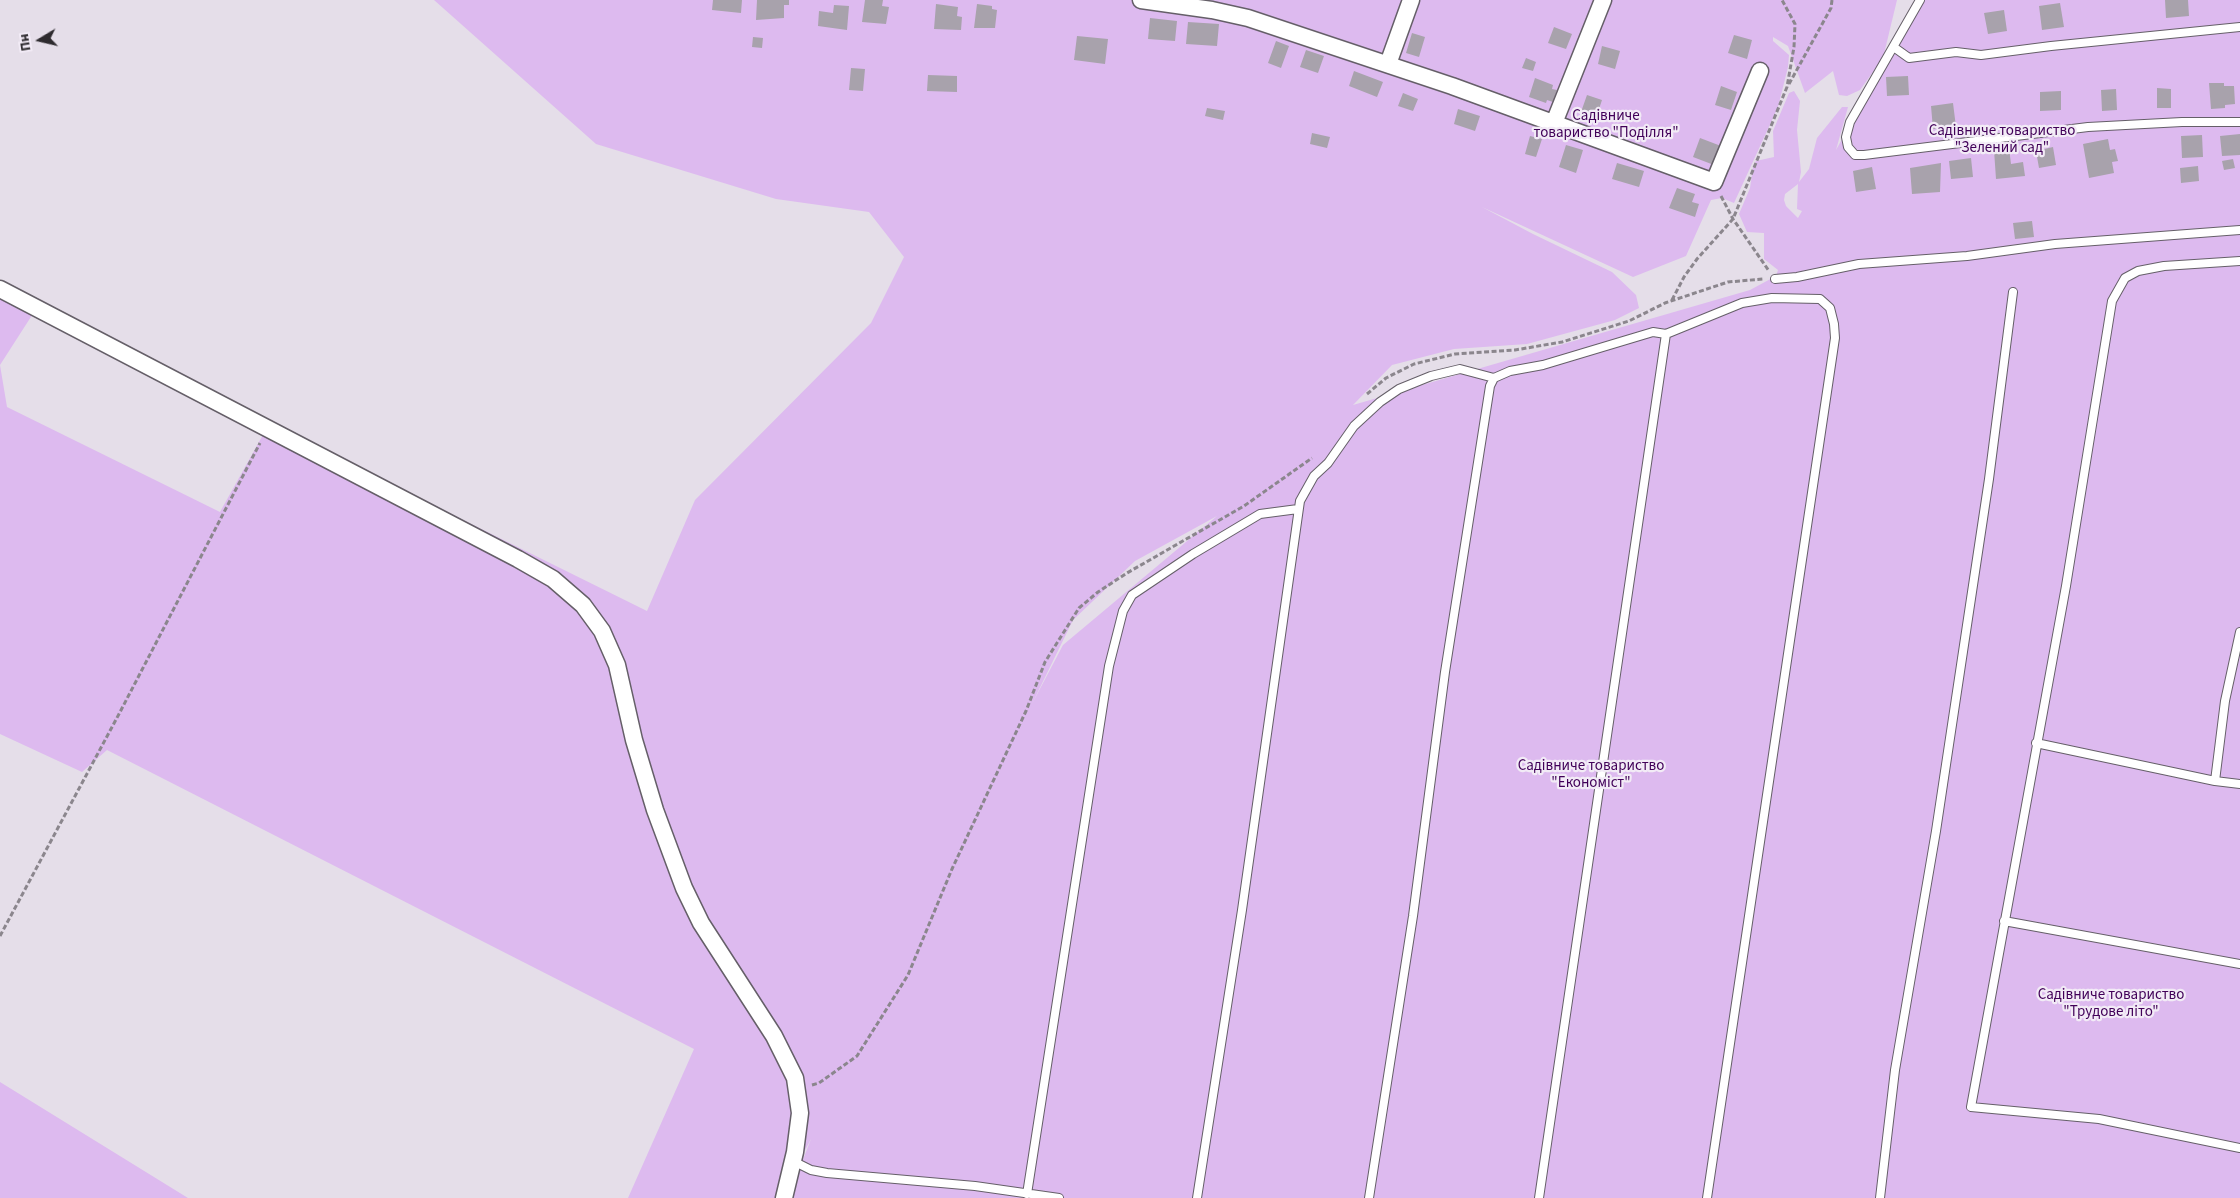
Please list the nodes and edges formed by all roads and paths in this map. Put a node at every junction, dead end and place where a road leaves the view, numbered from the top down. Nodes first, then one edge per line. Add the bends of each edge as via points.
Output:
1 (1141, 0) edge
2 (1411, 0) edge
3 (1603, 0) edge
4 (1782, 0) edge
5 (1832, 0) edge
6 (1920, 0) edge
7 (1216, 5) edge
8 (2240, 27) edge
9 (1895, 48) junction
10 (1388, 64) junction
11 (1760, 71) dead end
12 (1788, 87) junction
13 (2240, 122) edge
14 (1554, 123) junction
15 (1714, 182) junction
16 (1733, 219) junction
17 (2240, 230) edge
18 (2240, 261) edge
19 (1775, 279) junction
20 (0, 289) edge
21 (2013, 292) dead end
22 (1672, 300) junction
23 (1666, 334) junction
24 (1494, 378) junction
25 (1364, 398) dead end
26 (267, 430) junction
27 (1318, 452) dead end
28 (1298, 510) junction
29 (2240, 632) edge
30 (2036, 743) junction
31 (2215, 781) junction
32 (2240, 784) edge
33 (2004, 921) junction
34 (0, 936) edge
35 (2240, 964) edge
36 (797, 1089) junction
37 (2240, 1148) edge
38 (792, 1161) junction
39 (1027, 1194) junction
40 (784, 1198) edge
41 (1059, 1198) edge
42 (1196, 1198) edge
43 (1369, 1198) edge
44 (1539, 1198) edge
45 (1707, 1198) edge
46 (1880, 1198) edge

1 - 7 street
2 - 10 street
3 - 14 street
4 - 12 path via 1794,24
5 - 12 path via 1831,8
6 - 9 lane
7 - 10 street
8 - 9 lane via 1981,55 1956,52 1909,58
9 - 13 lane via 1850,122 1846,137 1848,147 1855,155 2088,127
10 - 14 street
11 - 15 street
12 - 16 path
14 - 15 street
15 - 16 path
16 - 19 path
16 - 22 path via 1697,259
17 - 19 lane via 1859,264
18 - 30 lane via 2138,271 2125,278 2112,302 2069,567
19 - 22 path via 1728,282
20 - 26 street
21 - 46 lane via 1989,479 1936,832 1895,1070
22 - 25 path via 1629,321 1562,342 1514,350 1455,354 1414,364 1386,378
23 - 24 lane via 1653,332
23 - 44 lane
23 - 45 lane via 1742,303 1772,298 1820,300 1830,308 1835,338
24 - 28 lane via 1460,369 1399,389 1354,426 1328,463 1314,476
24 - 43 lane via 1482,428 1413,916
26 - 34 path
26 - 36 street via 518,559 553,579 582,605 602,631 617,665 634,740 655,810 684,888 701,923 774,1036 795,1078
27 - 36 path via 1244,506 1127,573 1079,608 1045,662 908,976 857,1056 819,1084
28 - 39 lane via 1260,514 1132,595 1123,611 1109,666
28 - 42 lane via 1238,937
29 - 31 lane via 2225,701
30 - 31 lane
30 - 33 lane
31 - 32 lane
33 - 35 lane
33 - 37 lane via 1971,1107 2099,1119
36 - 38 street via 800,1112
38 - 39 lane via 811,1170 828,1173
38 - 40 street
39 - 41 lane

